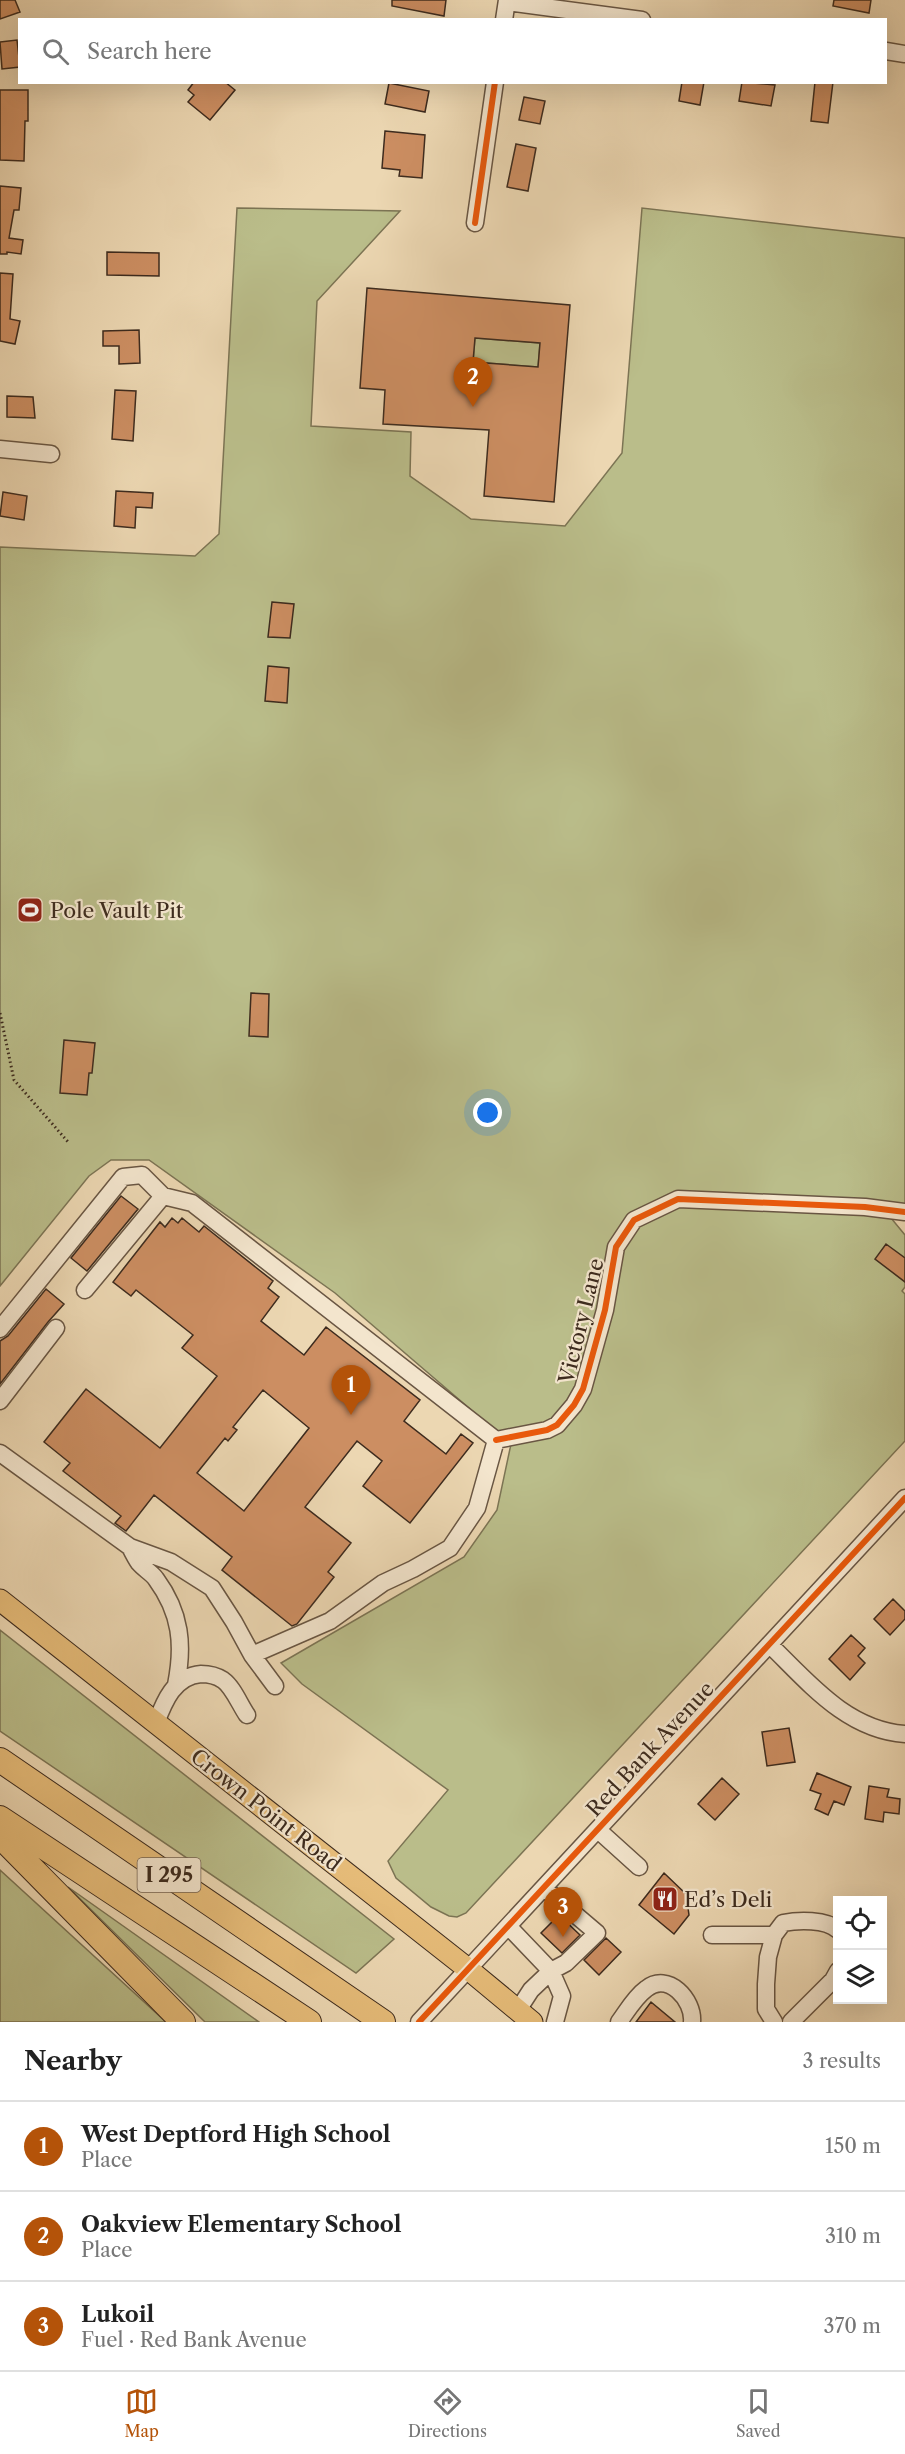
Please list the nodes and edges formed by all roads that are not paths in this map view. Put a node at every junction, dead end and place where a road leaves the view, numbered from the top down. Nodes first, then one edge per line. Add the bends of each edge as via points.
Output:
1 (507, 1) edge
2 (504, 18) edge
3 (628, 18) edge
4 (887, 51) edge
5 (905, 54) edge
6 (495, 84) edge
7 (475, 223) dead end
8 (0, 449) edge
9 (51, 454) dead end
10 (163, 1197) junction
11 (905, 1212) edge
12 (85, 1290) dead end
13 (57, 1328) dead end
14 (0, 1329) edge
15 (0, 1401) edge
16 (496, 1440) junction
17 (0, 1453) edge
18 (905, 1498) edge
19 (130, 1547) junction
20 (0, 1600) edge
21 (770, 1645) junction
22 (252, 1655) junction
23 (176, 1685) junction
24 (275, 1686) dead end
25 (247, 1715) dead end
26 (156, 1723) junction
27 (905, 1734) edge
28 (0, 1760) edge
29 (0, 1818) edge
30 (598, 1830) junction
31 (0, 1836) edge
32 (639, 1867) dead end
33 (544, 1888) junction
34 (508, 1926) junction
35 (833, 1927) edge
36 (712, 1935) dead end
37 (774, 1935) junction
38 (468, 1969) junction
39 (551, 1971) junction
40 (833, 1980) edge
41 (525, 2016) edge
42 (305, 2019) edge
43 (183, 2022) edge
44 (383, 2022) edge
45 (419, 2022) edge
46 (555, 2022) edge
47 (619, 2022) edge
48 (692, 2022) edge
49 (774, 2022) edge
50 (791, 2022) edge

1 - 2 street
1 - 3 street
4 - 5 street
6 - 7 street
8 - 9 street
10 - 12 street
10 - 14 street via 142,1175 123,1177
10 - 16 street via 192,1203
11 - 16 street, Victory Lane via 678,1198 634,1220 616,1246 605,1310 583,1389 574,1405 557,1425 547,1430
13 - 15 street
16 - 22 street via 477,1508 450,1548 383,1583 330,1621
17 - 19 street
18 - 21 street, Red Bank Avenue
19 - 22 street via 171,1562 212,1588
19 - 23 street via 139,1563 156,1578 181,1633 182,1658
20 - 26 main road, Crown Point Road
21 - 27 street via 830,1703 848,1715 886,1733
21 - 30 street, Red Bank Avenue
22 - 24 street
23 - 25 street via 193,1675 209,1674 224,1680
23 - 26 street
26 - 38 main road, Crown Point Road
28 - 44 highway, I 295
29 - 42 highway, I 295
30 - 32 street
30 - 33 street, Red Bank Avenue
31 - 43 highway
33 - 34 street, Red Bank Avenue
33 - 39 street via 597,1933 566,1964
34 - 38 street, Red Bank Avenue
34 - 39 street
35 - 37 street via 792,1921 783,1923
36 - 37 street
37 - 49 street via 766,1984 766,2009
38 - 41 main road, Crown Point Road
38 - 45 street, Red Bank Avenue
39 - 41 street via 531,1990
39 - 46 street via 562,1996
40 - 50 street
47 - 48 street via 646,1989 665,1983 682,1993

